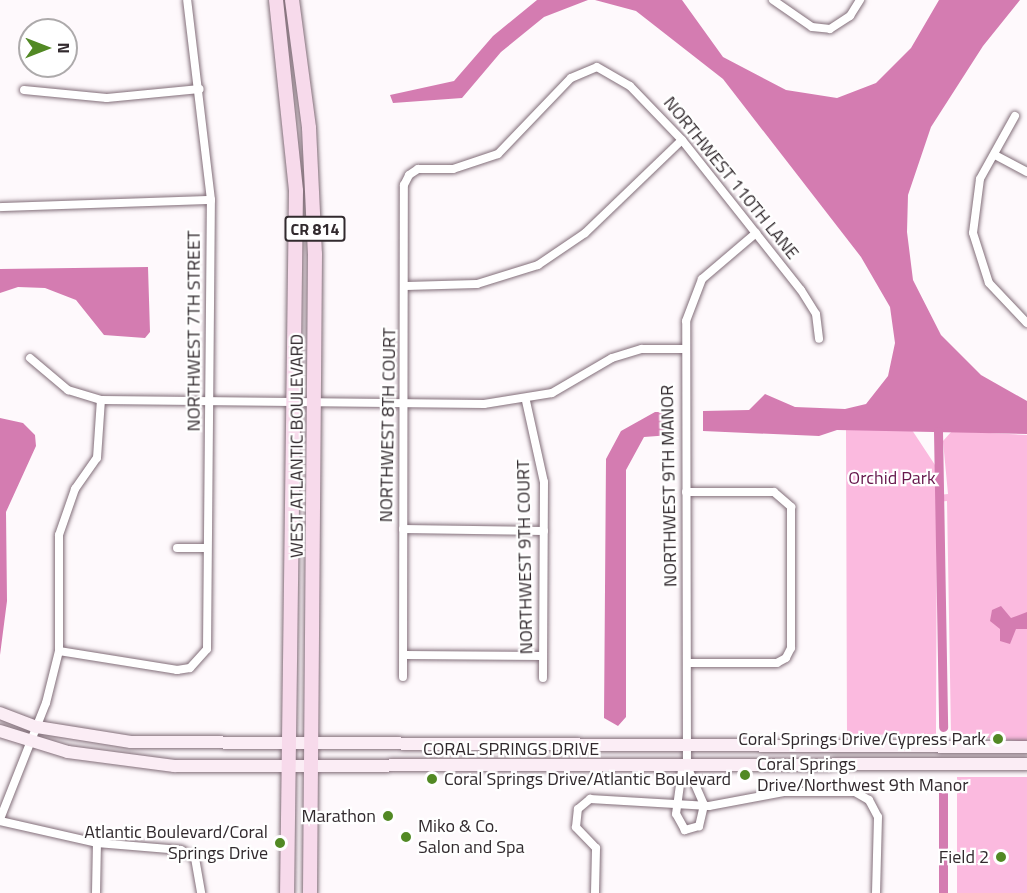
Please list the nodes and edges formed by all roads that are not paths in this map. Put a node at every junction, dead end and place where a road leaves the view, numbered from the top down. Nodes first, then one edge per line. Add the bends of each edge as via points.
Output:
1 (187, 0) edge
2 (276, 0) edge
3 (292, 0) edge
4 (773, 0) edge
5 (860, 0) edge
6 (200, 89) junction
7 (24, 90) dead end
8 (1015, 116) dead end
9 (682, 140) junction
10 (994, 155) junction
11 (1027, 172) edge
12 (409, 175) joint
13 (211, 200) junction
14 (0, 207) edge
15 (756, 233) junction
16 (406, 286) junction
17 (1027, 323) edge
18 (819, 339) dead end
19 (684, 349) junction
20 (30, 358) dead end
21 (101, 400) junction
22 (211, 401) junction
23 (526, 401) junction
24 (295, 403) junction
25 (315, 403) junction
26 (405, 403) junction
27 (686, 492) junction
28 (403, 529) junction
29 (543, 531) junction
30 (177, 548) dead end
31 (207, 548) junction
32 (59, 651) junction
33 (404, 655) junction
34 (543, 656) junction
35 (688, 663) junction
36 (403, 677) dead end
37 (543, 678) dead end
38 (0, 713) edge
39 (37, 727) junction
40 (0, 731) edge
41 (30, 742) junction
42 (287, 745) junction
43 (312, 745) junction
44 (687, 747) junction
45 (1027, 747) edge
46 (1027, 764) edge
47 (687, 766) junction
48 (287, 768) junction
49 (312, 768) junction
50 (677, 802) junction
51 (704, 805) junction
52 (0, 820) edge
53 (97, 843) junction
54 (96, 893) edge
55 (201, 893) edge
56 (287, 893) edge
57 (310, 893) edge
58 (596, 893) edge
59 (876, 893) edge

1 - 6 street, NORTHWEST 7TH STREET
2 - 24 main road, WEST ATLANTIC BOULEVARD / CR 814 via 296,191
3 - 25 main road, WEST ATLANTIC BOULEVARD / CR 814 via 314,210
4 - 5 street via 812,27 830,29 850,16
6 - 7 street via 107,98
6 - 13 street, NORTHWEST 7TH STREET
8 - 10 street
9 - 12 street, NORTHWEST 110TH LANE via 630,86 597,68 585,69 546,100 498,154 453,169 418,169
9 - 15 street, NORTHWEST 110TH LANE
9 - 16 street via 585,233 538,265 477,284
10 - 11 street
10 - 17 street via 973,207 977,255 995,291
12 - 16 street, NORTHWEST 8TH COURT via 404,185
13 - 14 street
13 - 22 street, NORTHWEST 7TH STREET
15 - 18 street, NORTHWEST 110TH LANE via 816,314
15 - 19 street, NORTHWEST 9TH MANOR via 702,279 688,313
16 - 26 street, NORTHWEST 8TH COURT
19 - 23 street via 642,350 612,358 552,393
19 - 27 street, NORTHWEST 9TH MANOR
20 - 21 street via 68,390
21 - 22 street
21 - 32 street via 98,458 75,489 59,535
22 - 24 street
22 - 31 street, NORTHWEST 7TH STREET
23 - 26 street
23 - 29 street, NORTHWEST 9TH COURT via 541,454
24 - 25 street
24 - 42 main road, WEST ATLANTIC BOULEVARD / CR 814
25 - 26 street
25 - 43 main road, WEST ATLANTIC BOULEVARD / CR 814
26 - 28 street, NORTHWEST 8TH COURT
27 - 35 street, NORTHWEST 9TH MANOR
27 - 35 street via 774,492 786,496 791,507 791,648 786,658 777,663
28 - 29 street
28 - 33 street, NORTHWEST 8TH COURT
29 - 34 street, NORTHWEST 9TH COURT
30 - 31 street
31 - 32 street, NORTHWEST 7TH STREET via 207,649 200,661 177,670
32 - 39 street
33 - 34 street
33 - 36 street, NORTHWEST 8TH COURT
34 - 37 street, NORTHWEST 9TH COURT
35 - 44 street, NORTHWEST 9TH MANOR
38 - 39 main road, CORAL SPRINGS DRIVE
39 - 41 street
39 - 42 main road, CORAL SPRINGS DRIVE via 131,742
40 - 41 main road, CORAL SPRINGS DRIVE
41 - 48 main road, CORAL SPRINGS DRIVE via 131,763
41 - 52 street
42 - 43 main road, CORAL SPRINGS DRIVE
42 - 48 main road, WEST ATLANTIC BOULEVARD / CR 814
43 - 44 main road, CORAL SPRINGS DRIVE
43 - 49 main road, WEST ATLANTIC BOULEVARD / CR 814
44 - 45 main road, CORAL SPRINGS DRIVE
44 - 47 street, NORTHWEST 9TH MANOR
46 - 47 main road, CORAL SPRINGS DRIVE
47 - 49 main road, CORAL SPRINGS DRIVE
47 - 50 street via 682,770
47 - 51 street
48 - 49 main road, CORAL SPRINGS DRIVE
48 - 56 main road, WEST ATLANTIC BOULEVARD / CR 814
49 - 57 main road, WEST ATLANTIC BOULEVARD / CR 814
50 - 51 street
50 - 51 street via 677,820 685,830 699,826
50 - 58 street via 609,798 584,802 576,827 596,848
51 - 59 street via 764,793 863,795 878,818
52 - 53 street
53 - 54 street
53 - 55 street via 181,850 195,858

